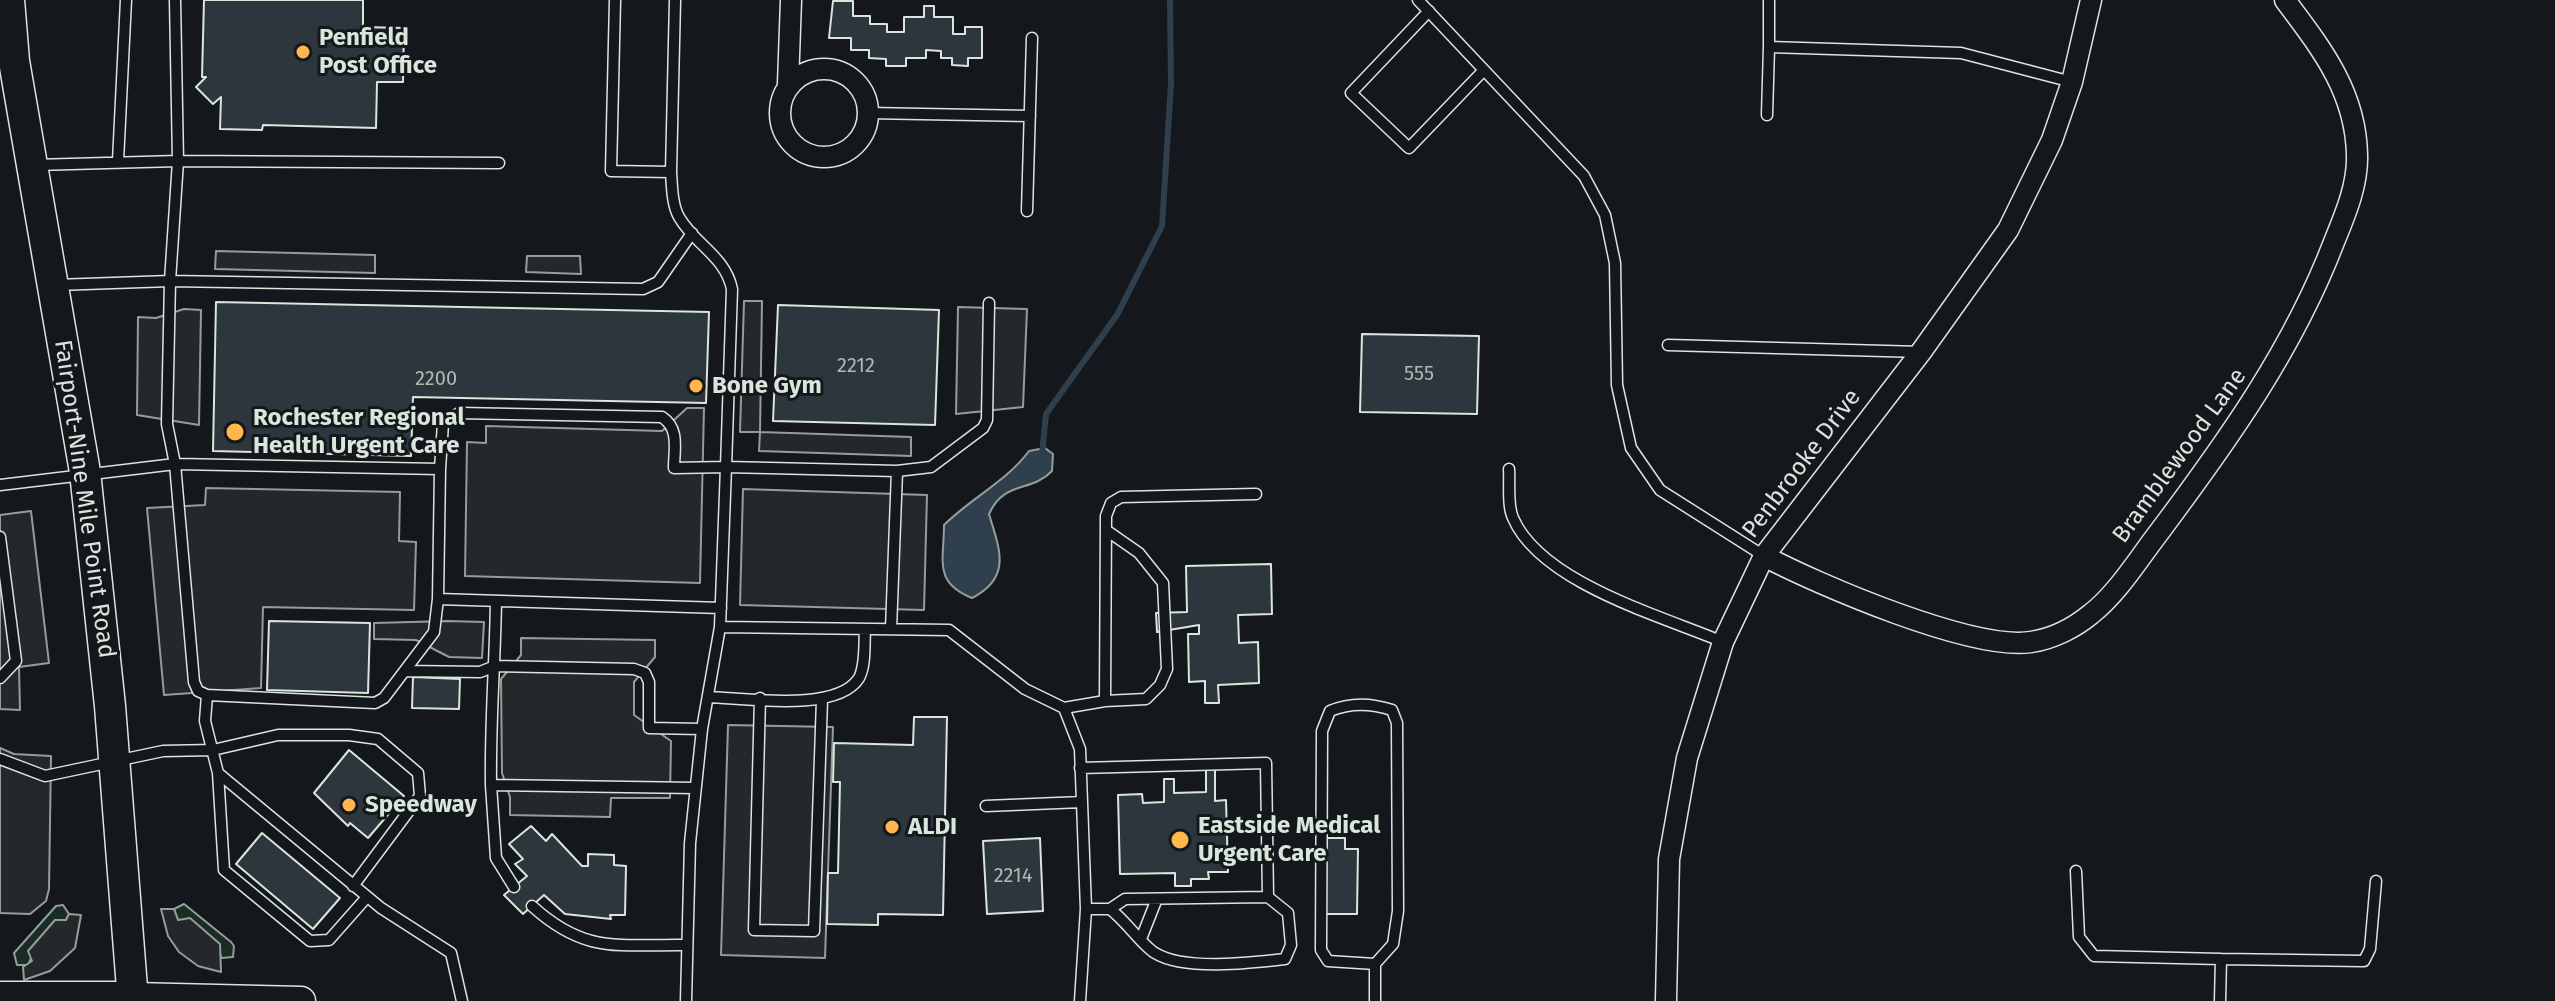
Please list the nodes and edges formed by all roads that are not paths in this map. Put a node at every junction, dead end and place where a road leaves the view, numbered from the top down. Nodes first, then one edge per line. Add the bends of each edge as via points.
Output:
1 (9, 0) edge
2 (126, 0) edge
3 (175, 0) edge
4 (615, 0) edge
5 (675, 0) edge
6 (791, 0) edge
7 (1418, 0) edge
8 (1769, 0) edge
9 (2091, 0) edge
10 (2285, 0) edge
11 (1429, 11) junction
12 (1032, 38) dead end
13 (1769, 47) junction
14 (1484, 70) junction
15 (2072, 82) junction
16 (788, 84) junction
17 (868, 113) junction
18 (1767, 115) dead end
19 (1030, 116) junction
20 (118, 161) junction
21 (178, 161) junction
22 (499, 163) dead end
23 (33, 165) junction
24 (671, 172) junction
25 (1027, 211) dead end
26 (692, 233) junction
27 (170, 281) junction
28 (54, 285) junction
29 (989, 303) dead end
30 (1668, 345) dead end
31 (1921, 352) junction
32 (175, 464) junction
33 (726, 467) junction
34 (440, 469) junction
35 (1509, 469) dead end
36 (897, 471) junction
37 (85, 472) junction
38 (0, 485) edge
39 (1256, 494) dead end
40 (1106, 530) junction
41 (0, 537) edge
42 (1764, 556) junction
43 (438, 599) junction
44 (496, 601) junction
45 (721, 608) junction
46 (720, 627) junction
47 (865, 629) junction
48 (891, 629) junction
49 (1723, 642) junction
50 (495, 666) junction
51 (405, 671) junction
52 (0, 678) edge
53 (207, 695) junction
54 (708, 697) junction
55 (760, 698) junction
56 (822, 700) junction
57 (1105, 701) junction
58 (1064, 708) junction
59 (702, 729) junction
60 (213, 750) junction
61 (0, 759) edge
62 (115, 763) junction
63 (1080, 768) junction
64 (218, 773) junction
65 (491, 785) junction
66 (695, 788) junction
67 (1082, 802) junction
68 (986, 806) dead end
69 (2076, 871) dead end
70 (2376, 881) dead end
71 (353, 886) junction
72 (514, 887) dead end
73 (367, 897) junction
74 (1268, 897) junction
75 (1156, 901) junction
76 (532, 906) dead end
77 (1086, 909) junction
78 (1110, 909) junction
79 (1141, 939) junction
80 (687, 945) junction
81 (2221, 959) junction
82 (1375, 964) junction
83 (0, 997) edge
84 (133, 999) edge
85 (301, 1001) edge
86 (462, 1001) edge
87 (686, 1001) edge
88 (1080, 1001) edge
89 (1375, 1001) edge
90 (1666, 1001) edge
91 (2220, 1001) edge

1 - 23 main road, Fairport-Nine Mile Point Road
2 - 20 lane
3 - 21 lane
4 - 24 lane via 611,171
5 - 24 lane
6 - 16 street
7 - 11 lane
8 - 13 lane
9 - 15 street, Penbrooke Drive
10 - 42 street, Bramblewood Lane via 2335,70 2347,99 2357,158 2354,185 2329,257 2272,371 2228,440 2092,614 2059,634 2000,644 1934,625 1795,573
11 - 14 lane
11 - 14 lane via 1351,93 1409,148
12 - 19 lane
13 - 15 lane via 1961,53
13 - 18 lane
14 - 42 lane via 1584,176 1605,215 1615,263 1617,385 1631,448 1660,490
15 - 31 street, Penbrooke Drive via 2052,140 2008,230
16 - 17 street via 817,70 832,71 858,86
16 - 17 street via 781,124 787,137 809,155 836,156 849,150 866,127
17 - 19 lane
19 - 25 lane
20 - 21 lane
20 - 23 lane
21 - 22 lane
21 - 27 lane
23 - 28 main road, Fairport-Nine Mile Point Road
24 - 26 lane via 678,215
26 - 27 lane via 658,282 643,289
26 - 33 lane via 718,259 732,289
27 - 28 lane
27 - 32 lane via 167,424
28 - 37 main road, Fairport-Nine Mile Point Road
29 - 36 lane via 983,428 931,467
30 - 31 lane
31 - 42 street, Penbrooke Drive
32 - 34 lane
32 - 37 lane
32 - 53 lane via 194,682
33 - 34 lane via 674,468 675,432 662,417 459,413 443,423
33 - 36 lane
33 - 45 lane
34 - 43 lane
35 - 49 lane via 1512,517 1530,544 1557,567 1604,593
36 - 48 lane
37 - 38 lane
37 - 62 main road, Fairport-Nine Mile Point Road
39 - 40 lane via 1121,497 1111,503
40 - 57 lane
40 - 57 lane via 1139,553 1163,583 1167,669 1146,699
41 - 52 lane via 16,661
42 - 49 street, Penbrooke Drive
43 - 44 lane
43 - 51 lane via 434,632
44 - 45 lane
44 - 50 lane
45 - 46 lane
46 - 47 lane
46 - 54 lane
47 - 48 lane
47 - 56 lane via 860,677 848,690
48 - 58 lane via 949,630 1025,689
49 - 90 street, Penbrooke Drive via 1687,758 1669,859
50 - 51 lane via 480,672
50 - 59 lane via 634,669 645,673 649,682 649,728
50 - 65 lane via 490,691
51 - 53 lane via 375,703
53 - 60 lane via 205,721
54 - 55 lane
54 - 59 lane
55 - 56 lane
55 - 56 lane via 754,930 814,931
57 - 58 lane
58 - 63 lane via 1080,749
59 - 66 lane
60 - 62 lane via 163,751
60 - 64 lane
60 - 71 lane via 278,735 349,735 378,739 418,773 420,796
61 - 62 lane via 45,776
62 - 84 main road, Fairport-Nine Mile Point Road
63 - 67 lane
63 - 74 lane via 1266,763
64 - 71 lane
64 - 73 lane via 224,870 297,931 310,941 329,940
65 - 66 lane
65 - 72 lane via 496,858
66 - 80 lane
67 - 68 lane
67 - 77 lane
69 - 81 lane via 2079,937 2094,956
70 - 81 lane via 2370,949 2364,961
71 - 73 lane
73 - 86 lane via 451,953
74 - 75 lane
74 - 79 lane via 1288,913 1291,945 1285,959 1172,962
75 - 78 lane via 1125,899
75 - 79 lane
76 - 80 lane via 581,941
77 - 78 lane
77 - 88 lane
78 - 79 lane
80 - 87 lane
81 - 91 lane
82 - 82 lane via 1393,944 1398,911 1397,723 1392,710 1343,705 1330,711 1322,731 1321,950 1328,961
82 - 89 lane
83 - 84 main road
84 - 85 main road

